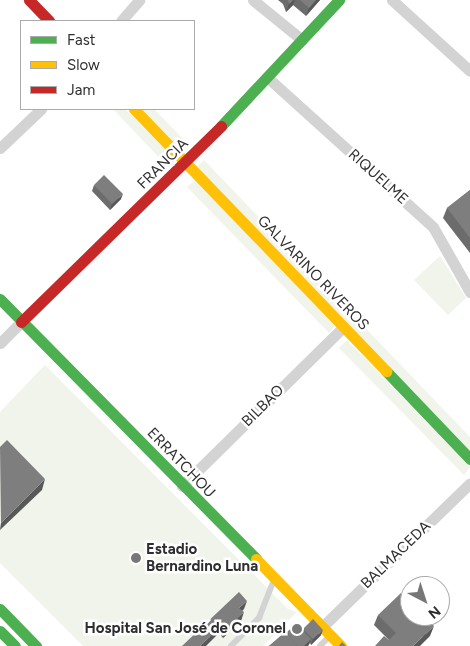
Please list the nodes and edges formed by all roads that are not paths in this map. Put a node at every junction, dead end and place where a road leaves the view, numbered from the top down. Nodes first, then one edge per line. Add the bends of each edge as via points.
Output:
1 (29, 0) edge
2 (139, 0) edge
3 (254, 0) edge
4 (339, 0) edge
5 (392, 0) edge
6 (48, 20) edge
7 (123, 20) edge
8 (302, 40) junction
9 (470, 71) edge
10 (268, 77) junction
11 (40, 110) edge
12 (135, 110) edge
13 (0, 148) edge
14 (186, 163) junction
15 (470, 292) edge
16 (0, 299) edge
17 (22, 322) junction
18 (344, 327) junction
19 (0, 343) edge
20 (470, 459) edge
21 (470, 483) edge
22 (182, 486) junction
23 (274, 580) junction
24 (0, 609) edge
25 (0, 630) edge
26 (326, 632) junction
27 (15, 646) edge
28 (36, 646) edge
29 (231, 646) edge
30 (320, 646) edge
31 (341, 646) edge

1 - 6 main road
2 - 7 street
3 - 8 street
4 - 8 main road, FRANCIA
5 - 9 street
8 - 10 main road, FRANCIA
10 - 14 main road, FRANCIA
10 - 15 street, RIQUELME via 434,226
11 - 13 street
12 - 14 main road, GALVARINO RIVEROS
14 - 17 main road, FRANCIA
14 - 18 main road, GALVARINO RIVEROS
16 - 17 main road, ERRATCHOU
17 - 19 street, FRANCIA
17 - 22 main road, ERRATCHOU
18 - 20 main road, GALVARINO RIVEROS
18 - 22 street, BILBAO
21 - 26 street, BALMACEDA
22 - 23 main road, ERRATCHOU
23 - 26 main road, ERRATCHOU
23 - 29 lane via 259,618
24 - 28 main road
25 - 27 main road
26 - 30 lane
26 - 31 main road, ERRATCHOU

